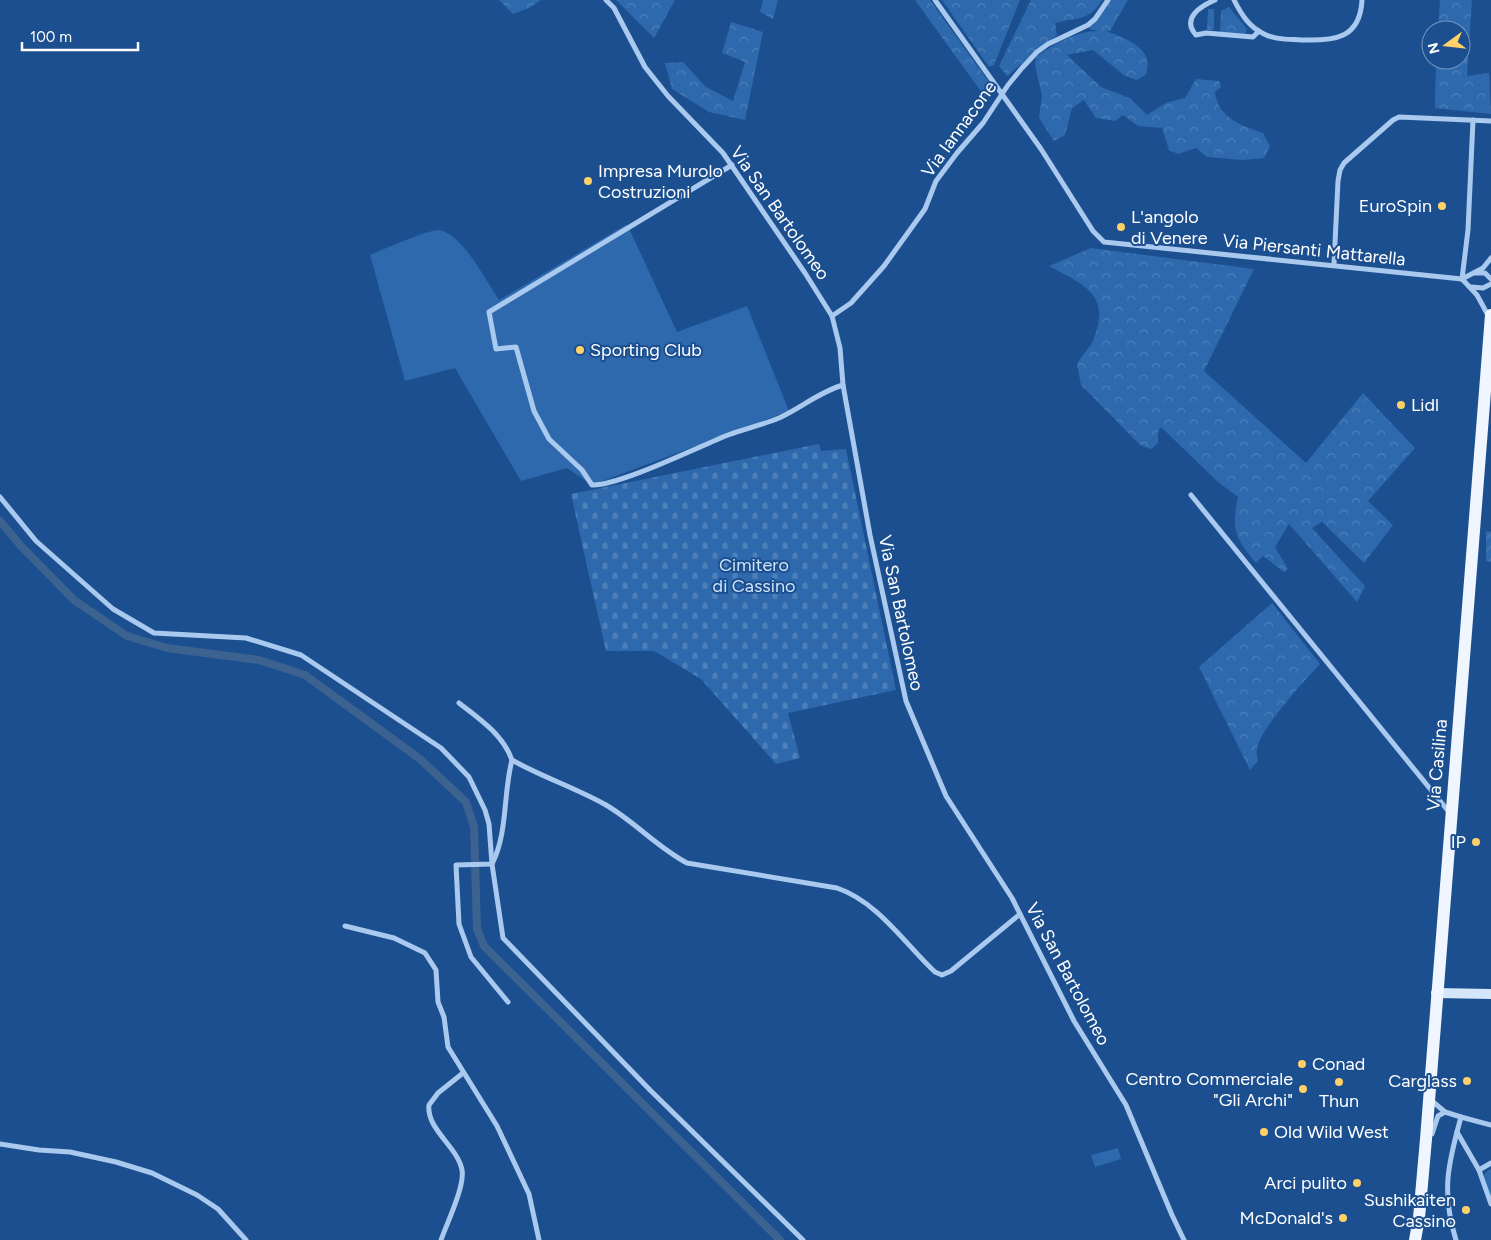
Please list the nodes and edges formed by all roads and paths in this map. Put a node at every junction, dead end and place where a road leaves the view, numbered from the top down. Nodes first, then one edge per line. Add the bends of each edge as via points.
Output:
1 (606, 0) edge
2 (935, 0) edge
3 (1108, 0) edge
4 (1215, 0) edge
5 (1234, 0) edge
6 (1362, 0) edge
7 (1259, 31) junction
8 (1001, 95) junction
9 (1473, 120) junction
10 (1491, 121) edge
11 (732, 165) junction
12 (1491, 258) edge
13 (1334, 264) junction
14 (1475, 273) junction
15 (1491, 278) edge
16 (1462, 279) junction
17 (1491, 284) edge
18 (1470, 287) junction
19 (1491, 315) edge
20 (832, 316) junction
21 (1490, 322) edge
22 (843, 385) junction
23 (1191, 495) dead end
24 (0, 497) edge
25 (460, 703) dead end
26 (512, 760) junction
27 (1451, 815) junction
28 (492, 864) junction
29 (1020, 914) junction
30 (345, 926) dead end
31 (1436, 993) junction
32 (1491, 994) edge
33 (508, 1002) dead end
34 (463, 1073) junction
35 (1429, 1098) junction
36 (1445, 1112) junction
37 (1460, 1117) junction
38 (1491, 1125) edge
39 (1457, 1131) junction
40 (1, 1144) edge
41 (1424, 1158) junction
42 (1491, 1163) edge
43 (1479, 1170) junction
44 (1491, 1204) edge
45 (1419, 1218) junction
46 (246, 1240) edge
47 (441, 1240) edge
48 (538, 1240) edge
49 (803, 1240) edge
50 (1184, 1240) edge
51 (1414, 1240) edge
52 (1424, 1240) edge
53 (1456, 1240) edge

1 - 11 street, Via San Bartolomeo via 614,8 645,67
2 - 8 street, Via Piersanti Mattarella
3 - 8 street, Via Iannacone via 1088,25 1037,52
4 - 7 street via 1199,7 1192,16 1196,35 1253,37
5 - 7 street via 1241,14
6 - 7 street via 1359,20 1340,37 1330,40 1283,39
8 - 13 street, Via Piersanti Mattarella via 1102,241
8 - 20 street, Via Iannacone via 983,123 936,181 925,209 868,285 851,303
9 - 10 street
9 - 13 street via 1393,120 1344,164 1338,182
9 - 16 street via 1468,230
11 - 20 street, Via San Bartolomeo
11 - 22 street via 488,312 496,348 516,347 534,411 549,439 582,470 592,485 601,486 779,418 825,390
12 - 14 street
13 - 16 street, Via Piersanti Mattarella
14 - 15 street
14 - 16 street
16 - 18 street
17 - 18 street via 1483,288
18 - 21 street via 1483,303
19 - 21 main road, Via Casilina
20 - 22 street, Via San Bartolomeo via 840,348
21 - 27 main road, Via Casilina
22 - 29 street, Via San Bartolomeo via 870,535 906,701 946,796
23 - 27 street
24 - 28 street via 36,542 114,609 154,633 246,638 302,655 441,748 469,777 480,796 490,824
25 - 26 street via 490,728 509,751
26 - 28 street via 499,851
26 - 29 street via 541,777 604,804 631,821 670,854 687,863 837,888 854,894 935,972 942,975
27 - 31 main road, Via Casilina
28 - 33 street via 456,865 459,924 472,957
28 - 49 street via 503,938 650,1090
29 - 50 street, Via San Bartolomeo via 1074,1021 1126,1105
30 - 34 street via 394,938 426,953 436,970 438,1002 444,1017 448,1047
31 - 32 street
31 - 35 main road, Via Casilina
34 - 47 street via 438,1093 429,1105 431,1119 462,1168 461,1181
34 - 48 street via 496,1126 529,1194
35 - 36 street
35 - 41 main road, Via Casilina
36 - 37 street
36 - 41 street via 1438,1116
37 - 38 street
37 - 39 street
39 - 43 street
39 - 53 street via 1447,1184
40 - 46 street via 70,1152 152,1173 218,1209
41 - 45 main road, Via Casilina
42 - 43 street
43 - 44 street
45 - 51 main road, Via Casilina
45 - 52 main road, Via Casilina

